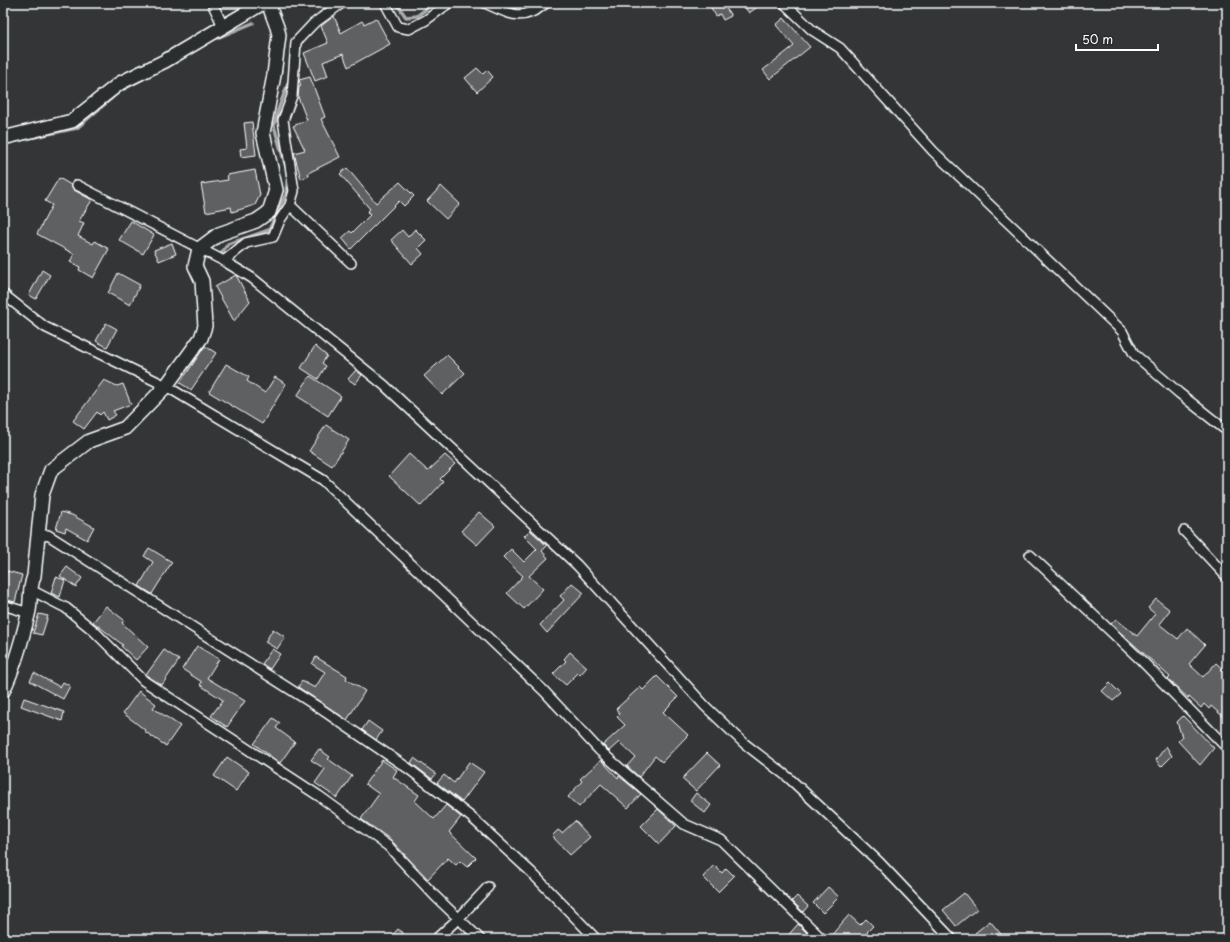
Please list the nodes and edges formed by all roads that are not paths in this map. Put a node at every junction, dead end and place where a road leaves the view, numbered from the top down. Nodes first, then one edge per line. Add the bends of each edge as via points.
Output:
1 (212, 3) edge
2 (263, 3) edge
3 (268, 3) edge
4 (342, 3) edge
5 (385, 3) edge
6 (449, 3) edge
7 (484, 3) edge
8 (546, 3) edge
9 (784, 3) edge
10 (224, 26) junction
11 (3, 138) edge
12 (77, 185) dead end
13 (290, 205) junction
14 (199, 249) junction
15 (224, 261) junction
16 (351, 263) dead end
17 (3, 294) edge
18 (166, 386) junction
19 (1227, 431) edge
20 (1184, 531) dead end
21 (38, 537) junction
22 (1030, 555) dead end
23 (1227, 577) edge
24 (29, 589) junction
25 (3, 605) edge
26 (28, 613) junction
27 (3, 691) edge
28 (1227, 748) edge
29 (488, 887) dead end
30 (459, 918) junction
31 (436, 939) edge
32 (480, 939) edge
33 (596, 939) edge
34 (822, 939) edge
35 (952, 939) edge

1 - 10 street
2 - 10 street
3 - 14 street via 279,35 263,133 276,190 269,212 256,221 219,234
4 - 13 street via 313,24 296,42 292,96 283,120 294,191
5 - 6 street via 398,27 409,29
7 - 8 street via 518,16 534,12
9 - 19 street via 812,30 840,48 932,151 1122,331 1134,354
10 - 11 street via 165,62 120,83 72,121
12 - 14 street
13 - 15 street via 273,237 246,243
13 - 16 street
14 - 15 street
14 - 18 street via 195,266 202,281 205,326 201,338
15 - 35 street via 252,278 384,385 572,559 705,706 744,744 795,783 879,862
17 - 18 street via 45,327
18 - 21 street via 125,428 89,441 51,470 42,495
18 - 34 street via 323,480 544,691 599,750 684,824 721,840
20 - 23 street
21 - 24 street via 34,576
21 - 33 street via 48,535 318,707 409,769 471,817 531,872
22 - 28 street via 1142,661
24 - 26 street
24 - 30 street via 66,608 94,631 144,681 319,796 388,846
25 - 26 street
26 - 27 street
29 - 30 street
30 - 31 street
30 - 32 street

